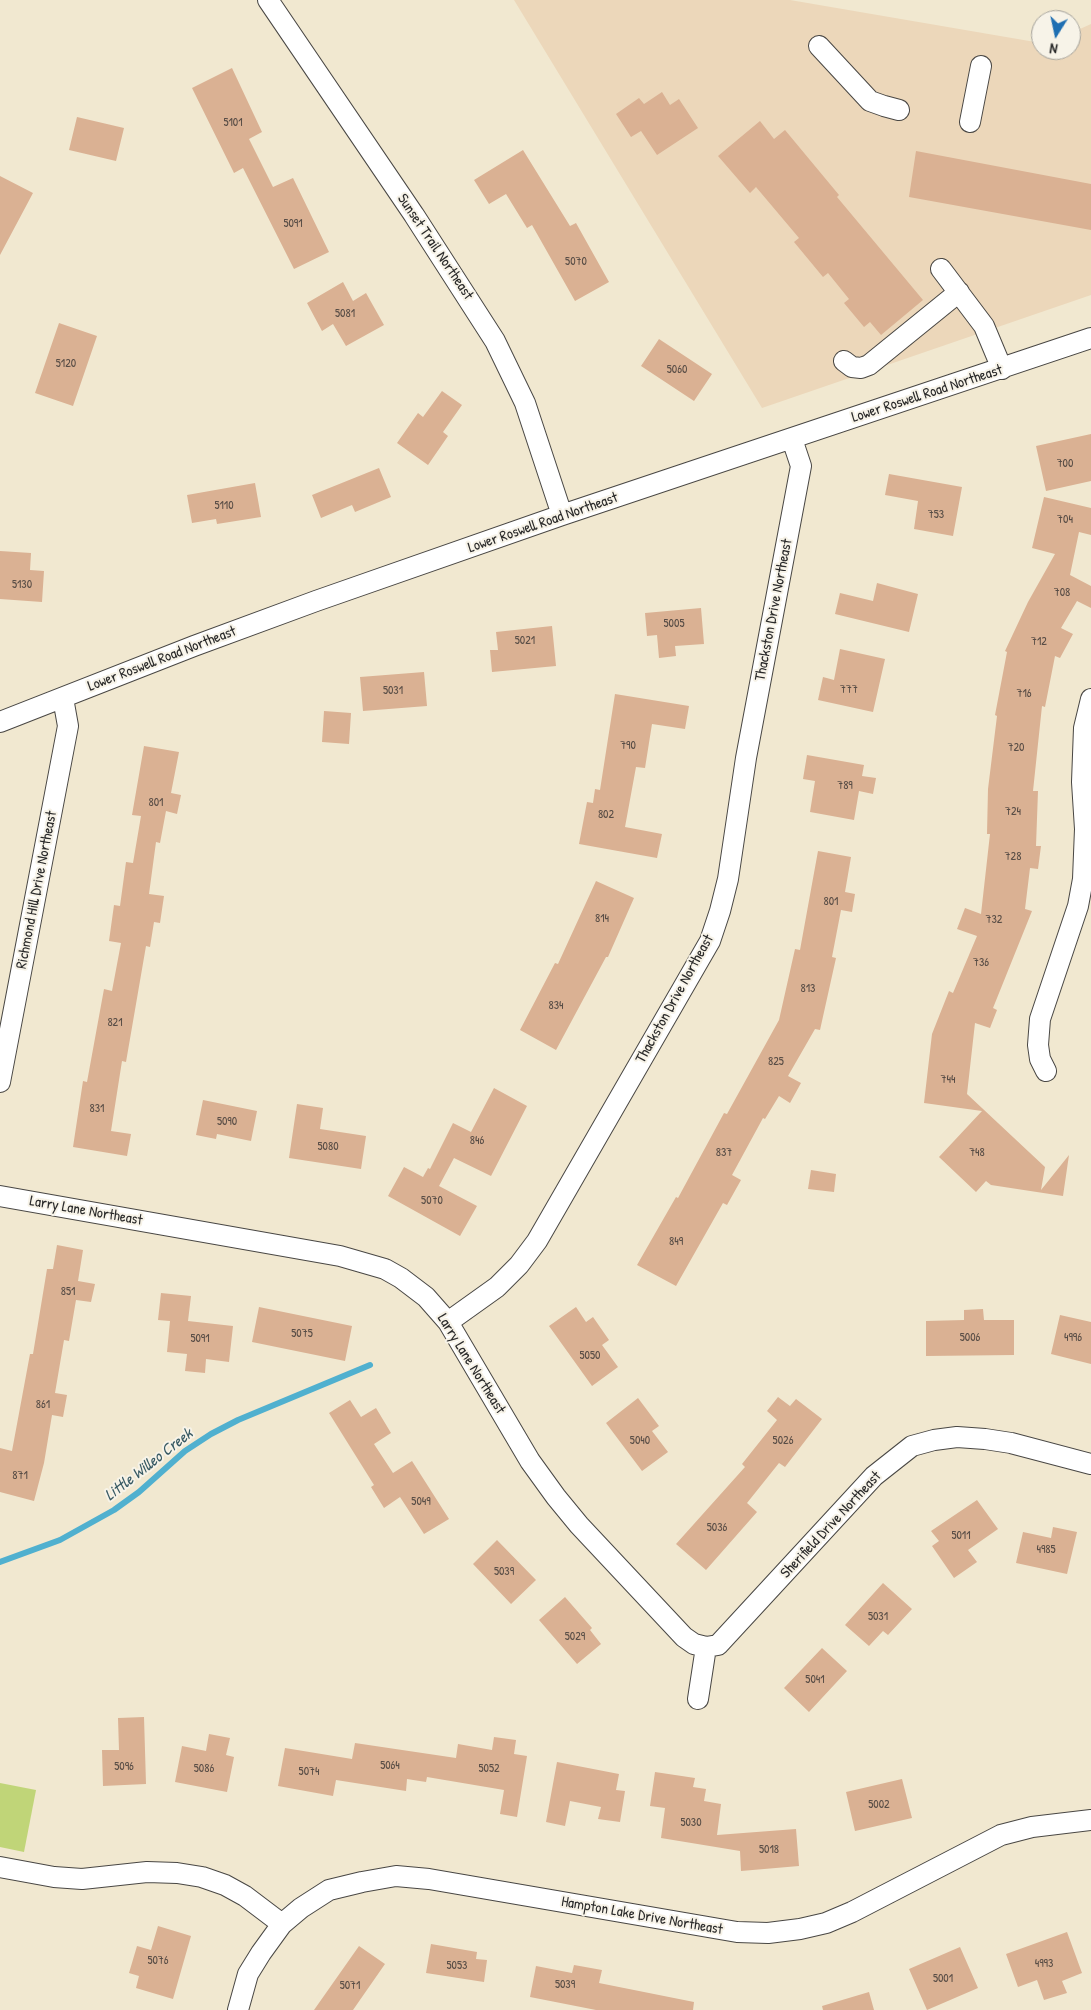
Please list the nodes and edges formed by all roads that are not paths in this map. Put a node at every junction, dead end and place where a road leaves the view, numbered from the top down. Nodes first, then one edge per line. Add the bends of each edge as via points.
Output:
1 (268, 0) edge
2 (819, 46) dead end
3 (981, 66) dead end
4 (899, 110) dead end
5 (970, 122) dead end
6 (941, 269) dead end
7 (959, 292) junction
8 (1091, 338) edge
9 (844, 361) dead end
10 (1002, 369) junction
11 (792, 439) junction
12 (562, 516) junction
13 (64, 698) junction
14 (1091, 699) edge
15 (0, 722) edge
16 (1046, 1071) dead end
17 (0, 1082) edge
18 (0, 1196) edge
19 (448, 1322) junction
20 (1091, 1464) edge
21 (706, 1647) junction
22 (698, 1699) dead end
23 (1091, 1820) edge
24 (0, 1867) edge
25 (282, 1924) junction
26 (238, 2010) edge

1 - 12 street, Sunset Trail Northeast via 495,341 525,403
2 - 4 street via 870,101
3 - 5 street
6 - 7 street
7 - 9 street via 869,365 852,367
7 - 10 street via 984,326
8 - 10 street, Lower Roswell Road Northeast
10 - 11 street, Lower Roswell Road Northeast
11 - 12 street, Lower Roswell Road Northeast
11 - 19 street, Thackston Drive Northeast via 800,466 746,758 728,879 710,941 537,1241 520,1265 497,1287
12 - 13 street, Lower Roswell Road Northeast via 290,610
13 - 15 street, Lower Roswell Road Northeast
13 - 17 street, Richmond Hill Drive Northeast via 68,726
14 - 16 street via 1083,742 1083,879 1078,906 1040,1019 1038,1045
18 - 19 street, Larry Lane Northeast via 364,1262 401,1278 426,1297
19 - 21 street, Larry Lane Northeast via 526,1454 556,1497 684,1637
20 - 21 street, Sherifield Drive Northeast via 985,1439 957,1437 912,1446 874,1476 726,1638 718,1645
21 - 22 street
23 - 25 street, Hampton Lake Drive Northeast via 1032,1826 1001,1835 835,1919 800,1929 737,1932 396,1876 328,1890
24 - 25 street via 82,1879 147,1872 202,1877 245,1896
25 - 26 street, Hampton Lake Drive Northeast via 248,1974

